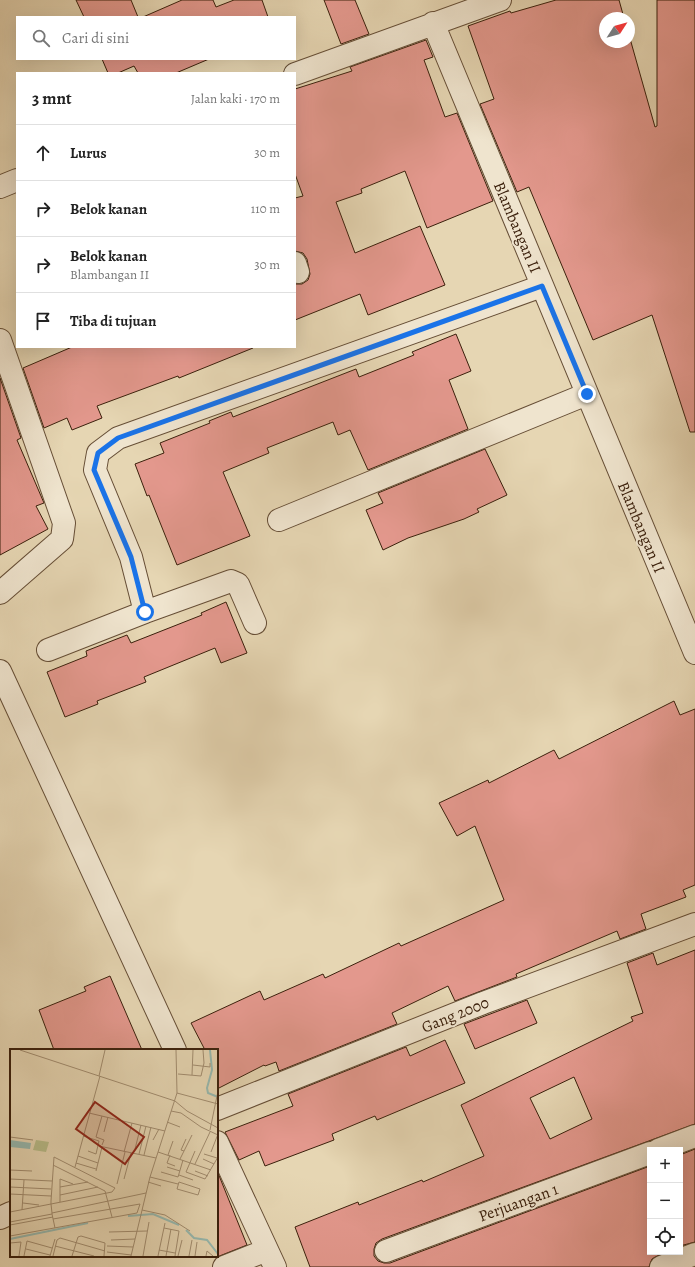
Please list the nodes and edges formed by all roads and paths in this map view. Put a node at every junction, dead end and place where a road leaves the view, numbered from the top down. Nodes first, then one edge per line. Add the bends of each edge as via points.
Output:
1 (500, 0) edge
2 (433, 23) junction
3 (296, 74) edge
4 (16, 180) edge
5 (0, 187) edge
6 (542, 286) junction
7 (0, 340) edge
8 (587, 394) junction
9 (279, 520) dead end
10 (0, 593) edge
11 (145, 612) junction
12 (255, 623) dead end
13 (48, 650) dead end
14 (695, 654) edge
15 (1, 675) edge
16 (695, 924) edge
17 (175, 1049) edge
18 (218, 1109) edge
19 (695, 1136) edge
20 (218, 1144) edge
21 (666, 1147) edge
22 (647, 1154) edge
23 (10, 1213) edge
24 (0, 1218) edge
25 (386, 1251) dead end
26 (695, 1254) edge
27 (271, 1258) edge
28 (224, 1267) edge
29 (661, 1267) edge

1 - 2 street
2 - 3 street
2 - 6 street, Blambangan II
4 - 5 street
6 - 8 street, Blambangan II
6 - 11 street via 118,438 98,453 94,470 131,557
7 - 10 street via 64,523 62,538
8 - 9 street
8 - 14 street, Blambangan II
11 - 12 street via 230,581 238,584
11 - 13 street
15 - 17 street
16 - 18 street, Gang 2000 via 482,1003
19 - 21 street
20 - 27 street
22 - 25 street, Perjuangan 1
23 - 24 street
26 - 29 street
27 - 28 street

